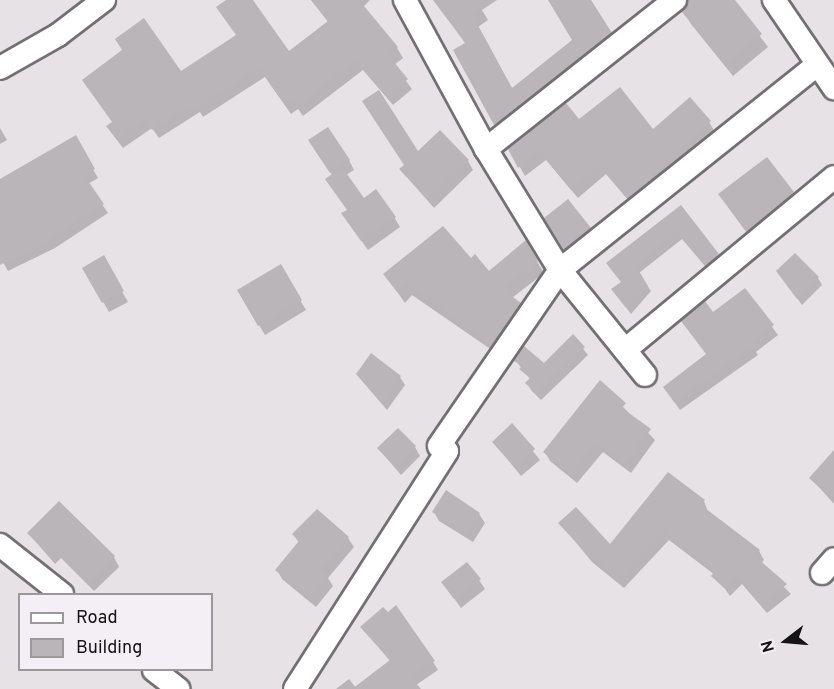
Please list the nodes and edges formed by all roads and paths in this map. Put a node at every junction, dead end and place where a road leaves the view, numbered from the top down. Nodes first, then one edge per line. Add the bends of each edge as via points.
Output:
1 (104, 0) edge
2 (405, 0) edge
3 (675, 0) edge
4 (774, 0) edge
5 (818, 65) junction
6 (0, 68) edge
7 (834, 88) edge
8 (486, 149) junction
9 (834, 177) edge
10 (560, 270) junction
11 (625, 350) junction
12 (645, 375) dead end
13 (0, 545) edge
14 (61, 593) edge
15 (156, 671) edge
16 (178, 689) edge
17 (295, 689) edge

1 - 6 street via 58,35
2 - 8 street
3 - 8 street
4 - 5 street
5 - 7 street
5 - 10 street
8 - 10 street
9 - 11 street
10 - 11 street
10 - 17 street via 439,446 447,451
11 - 12 street
13 - 14 street
15 - 16 street

